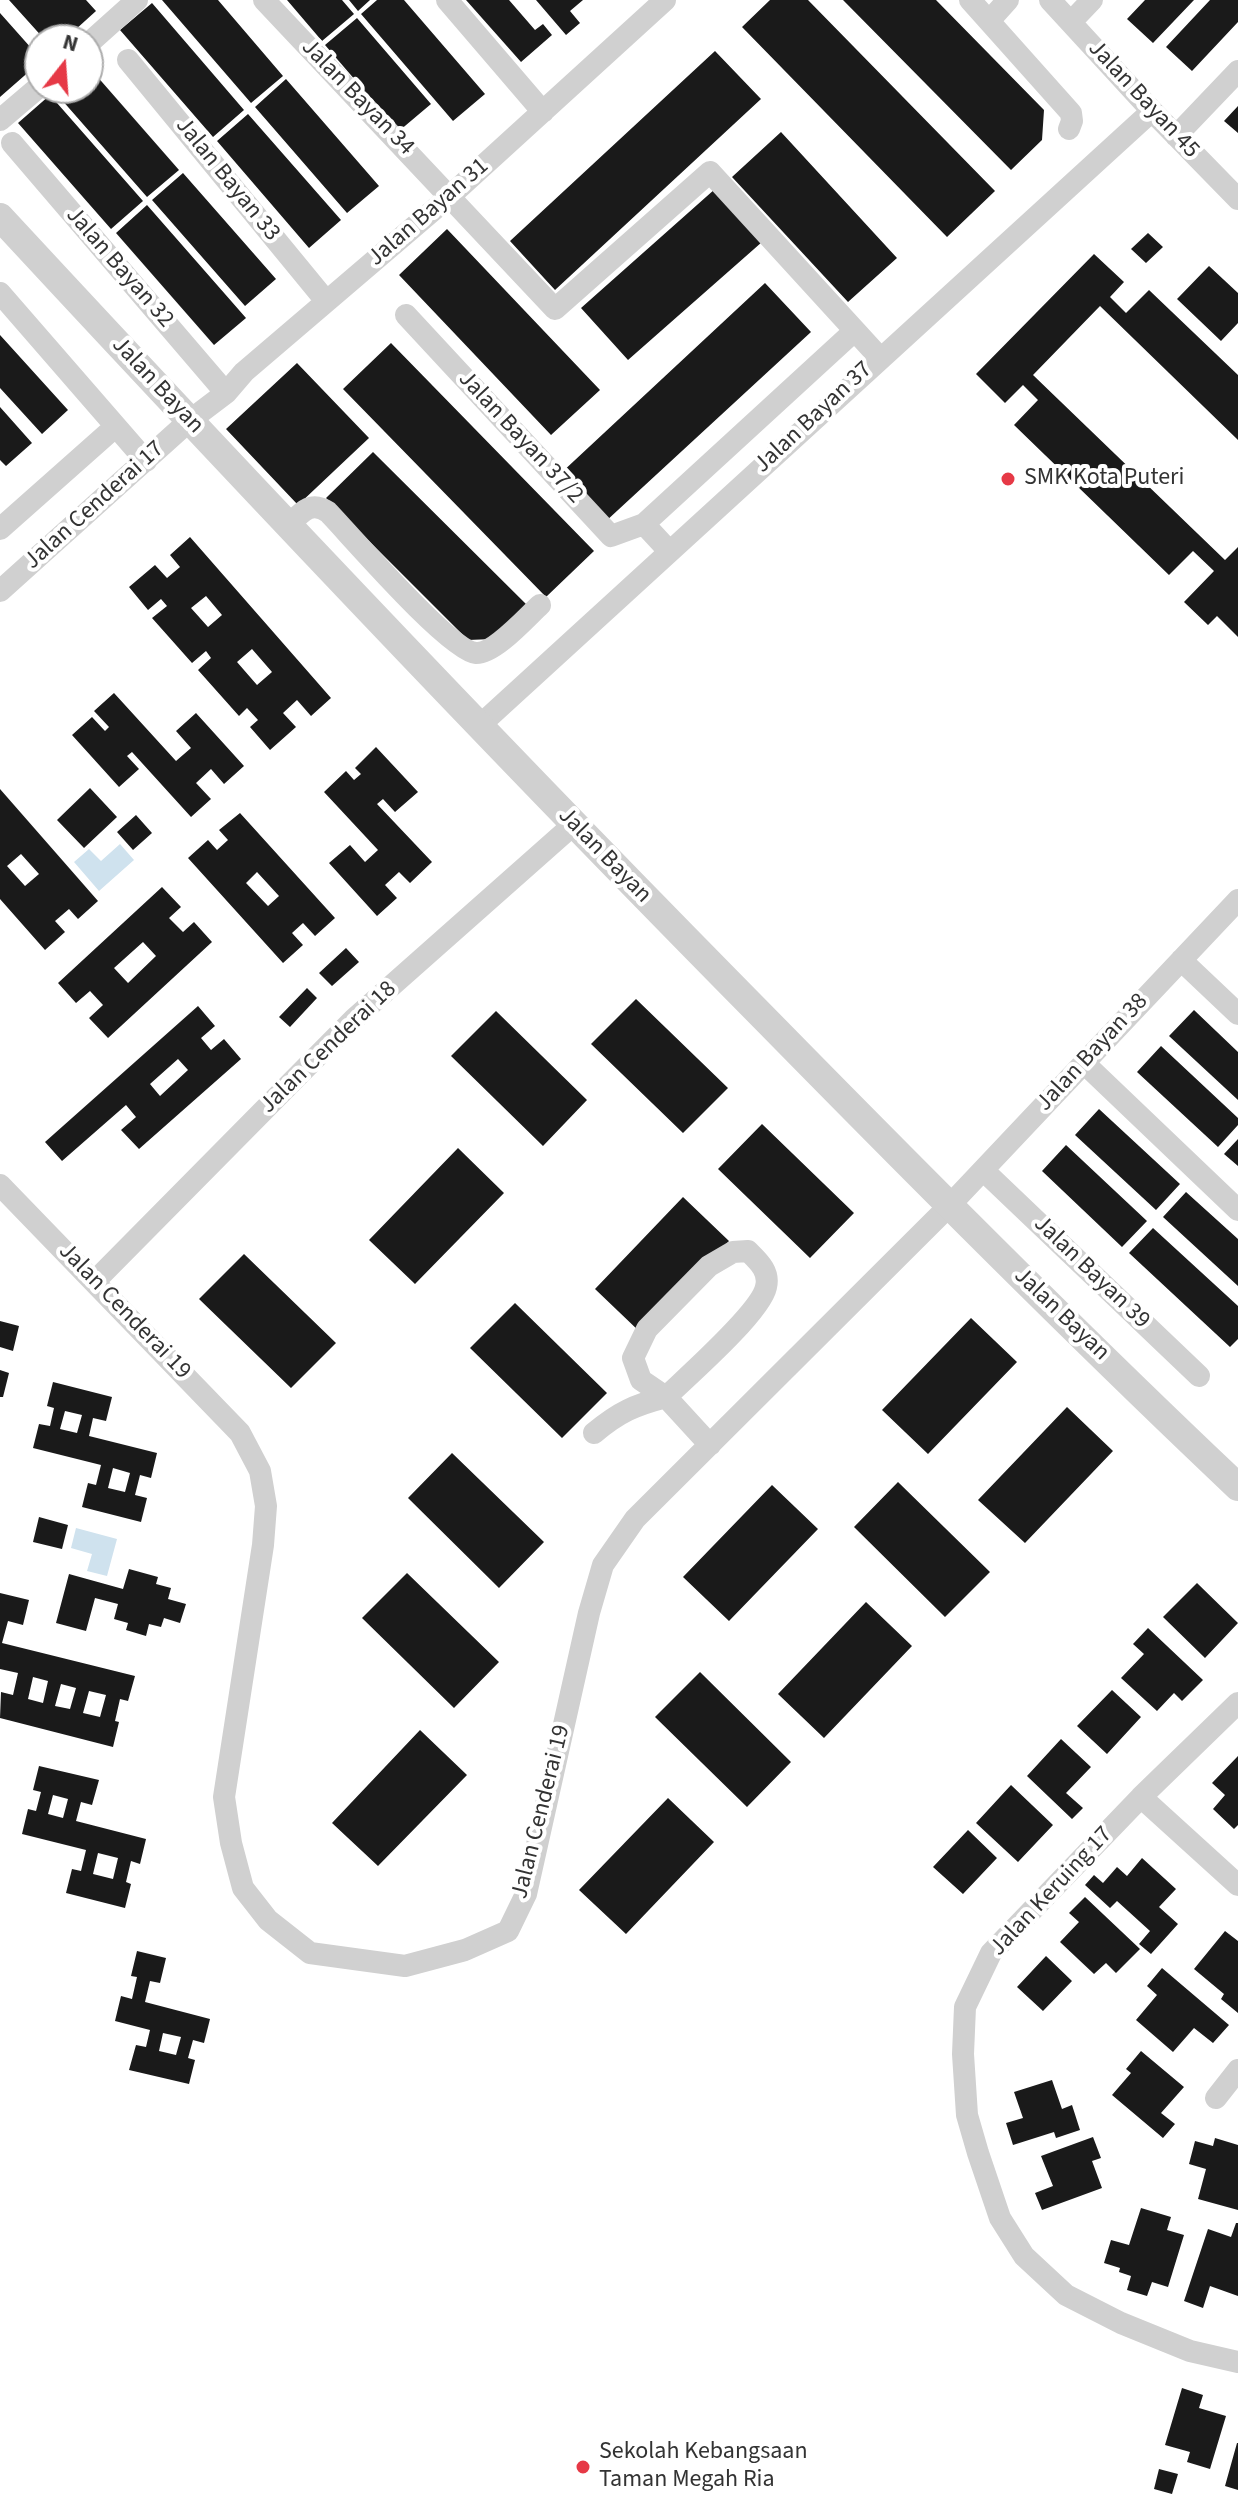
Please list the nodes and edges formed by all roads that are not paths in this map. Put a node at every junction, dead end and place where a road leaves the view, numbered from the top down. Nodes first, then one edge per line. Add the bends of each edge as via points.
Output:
1 (137, 0) edge
2 (264, 0) edge
3 (447, 0) edge
4 (970, 0) edge
5 (1008, 0) edge
6 (1050, 0) edge
7 (1092, 0) edge
8 (656, 3) edge
9 (990, 20) junction
10 (1071, 22) junction
11 (104, 30) edge
12 (128, 60) dead end
13 (1238, 71) edge
14 (24, 100) edge
15 (1152, 111) junction
16 (543, 112) junction
17 (0, 120) edge
18 (1069, 129) dead end
19 (1176, 136) junction
20 (12, 143) dead end
21 (450, 196) junction
22 (1238, 199) edge
23 (0, 217) edge
24 (0, 293) edge
25 (326, 301) junction
26 (406, 315) dead end
27 (850, 335) dead end
28 (880, 358) junction
29 (226, 393) junction
30 (189, 421) junction
31 (115, 427) junction
32 (146, 461) junction
33 (4, 519) edge
34 (644, 524) junction
35 (288, 526) junction
36 (669, 551) junction
37 (0, 591) edge
38 (540, 605) dead end
39 (478, 727) junction
40 (573, 825) junction
41 (1238, 900) edge
42 (1181, 960) junction
43 (1238, 1014) edge
44 (1084, 1063) junction
45 (983, 1170) junction
46 (0, 1185) edge
47 (949, 1206) junction
48 (1238, 1210) edge
49 (95, 1281) junction
50 (1199, 1376) dead end
51 (666, 1397) junction
52 (594, 1433) dead end
53 (710, 1445) junction
54 (1234, 1475) edge
55 (1238, 1703) edge
56 (1141, 1797) junction
57 (1238, 1885) edge
58 (1238, 2070) edge
59 (1216, 2098) dead end
60 (1238, 2362) edge

1 - 11 street
2 - 21 street, Jalan Bayan 34
3 - 16 street
4 - 9 street
5 - 9 street
6 - 10 street, Jalan Bayan 45
7 - 10 street
8 - 16 street, Jalan Bayan 31
9 - 18 street via 1071,113
10 - 15 street, Jalan Bayan 45
12 - 25 street, Jalan Bayan 33
13 - 19 street
14 - 17 street
15 - 19 street, Jalan Bayan 45
15 - 28 street, Jalan Bayan 37
16 - 21 street, Jalan Bayan 31
19 - 22 street, Jalan Bayan 45
20 - 29 street, Jalan Bayan 32
21 - 25 street, Jalan Bayan 31
21 - 28 street, Jalan Bayan 34 via 555,309 710,172
23 - 30 street, Jalan Bayan
24 - 31 street
25 - 29 street, Jalan Bayan 31
26 - 34 street, Jalan Bayan 37/2 via 611,536
27 - 34 street
28 - 36 street, Jalan Bayan 37
29 - 30 street, Jalan Bayan 31
30 - 32 street, Jalan Cenderai 17
30 - 35 street, Jalan Bayan
31 - 32 street
31 - 33 street
32 - 37 street, Jalan Cenderai 17
34 - 36 street
35 - 38 street via 310,506 328,512 437,627 476,653 489,650
35 - 39 street, Jalan Bayan
36 - 39 street, Jalan Bayan 37
39 - 40 street, Jalan Bayan
40 - 47 street, Jalan Bayan
40 - 49 street, Jalan Cenderai 18 via 354,1019
41 - 42 street, Jalan Bayan 38
42 - 43 street
42 - 44 street, Jalan Bayan 38
44 - 45 street, Jalan Bayan 38
44 - 48 street
45 - 47 street, Jalan Bayan 38
45 - 50 street, Jalan Bayan 39
46 - 49 street, Jalan Cenderai 19
47 - 53 street, Jalan Cenderai 19
47 - 54 street, Jalan Bayan
49 - 53 street, Jalan Cenderai 19 via 240,1433 260,1471 266,1506 263,1545 224,1797 243,1888 268,1920 310,1953 405,1966 465,1950 508,1931 526,1894 603,1565 635,1519
51 - 51 street via 641,1380 633,1358 647,1329 709,1266 733,1252 748,1251 764,1266 767,1286 757,1308
51 - 52 street via 617,1413
51 - 53 street
55 - 56 street, Jalan Keruing 17
56 - 57 street
56 - 60 street, Jalan Keruing 17 via 991,1953 965,2007 967,2115 1000,2218 1034,2266 1066,2295 1121,2323 1190,2351
58 - 59 street

